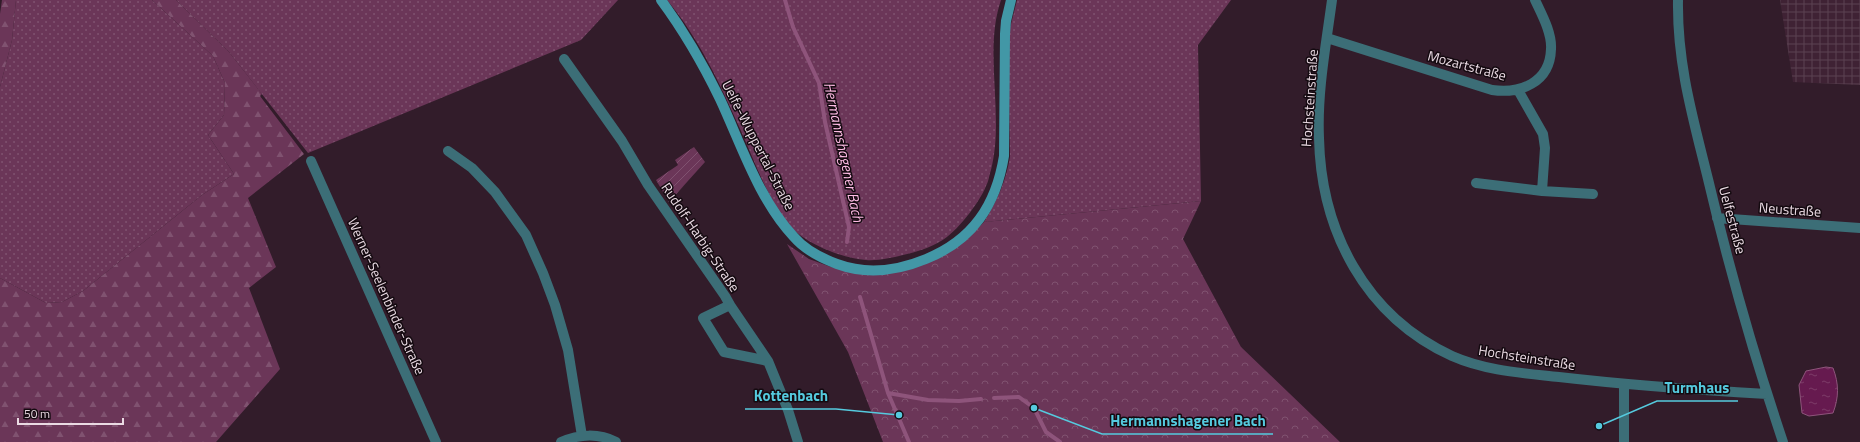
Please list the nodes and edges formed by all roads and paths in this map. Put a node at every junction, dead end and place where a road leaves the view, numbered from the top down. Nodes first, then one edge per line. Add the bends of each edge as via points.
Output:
1 (661, 0) edge
2 (1011, 0) edge
3 (1332, 0) edge
4 (1535, 0) edge
5 (1678, 0) edge
6 (1327, 38) junction
7 (564, 58) dead end
8 (1518, 90) junction
9 (448, 151) dead end
10 (312, 161) dead end
11 (1476, 183) dead end
12 (1542, 191) junction
13 (1593, 194) dead end
14 (1717, 218) junction
15 (1860, 228) edge
16 (730, 304) junction
17 (768, 361) junction
18 (1624, 385) junction
19 (1767, 394) junction
20 (582, 436) junction
21 (436, 442) edge
22 (561, 442) edge
23 (616, 442) edge
24 (798, 442) edge
25 (1624, 442) edge
26 (1783, 442) edge

1 - 2 main road, Uelfe-Wuppertal-Straße via 705,69 752,170 784,225 804,247 823,258 848,268 874,271 916,263 948,247 973,228 991,200 1004,156 1005,34
3 - 6 street, Hochsteinstraße
4 - 8 street, Mozartstraße via 1545,22 1551,49 1548,65 1534,84
5 - 14 street, Uelfestraße via 1684,80
6 - 8 street, Mozartstraße via 1492,90
6 - 18 street, Hochsteinstraße via 1318,136 1323,181 1329,210 1343,250 1354,270 1370,290 1400,323 1453,356 1494,369
7 - 16 street, Rudolf-Harbig-Straße
8 - 12 street via 1543,134 1545,148
9 - 20 street via 481,177 503,202 526,235 553,299 568,350
10 - 21 street, Werner-Seelenbinder-Straße
11 - 12 street
12 - 13 street
14 - 15 street, Neustraße
14 - 19 street, Uelfestraße
16 - 17 street
16 - 17 street, Rudolf-Harbig-Straße via 703,318 724,352
17 - 24 street
18 - 19 street, Hochsteinstraße
18 - 25 street
19 - 26 street, Uelfestraße
20 - 22 street
20 - 23 street via 600,436

